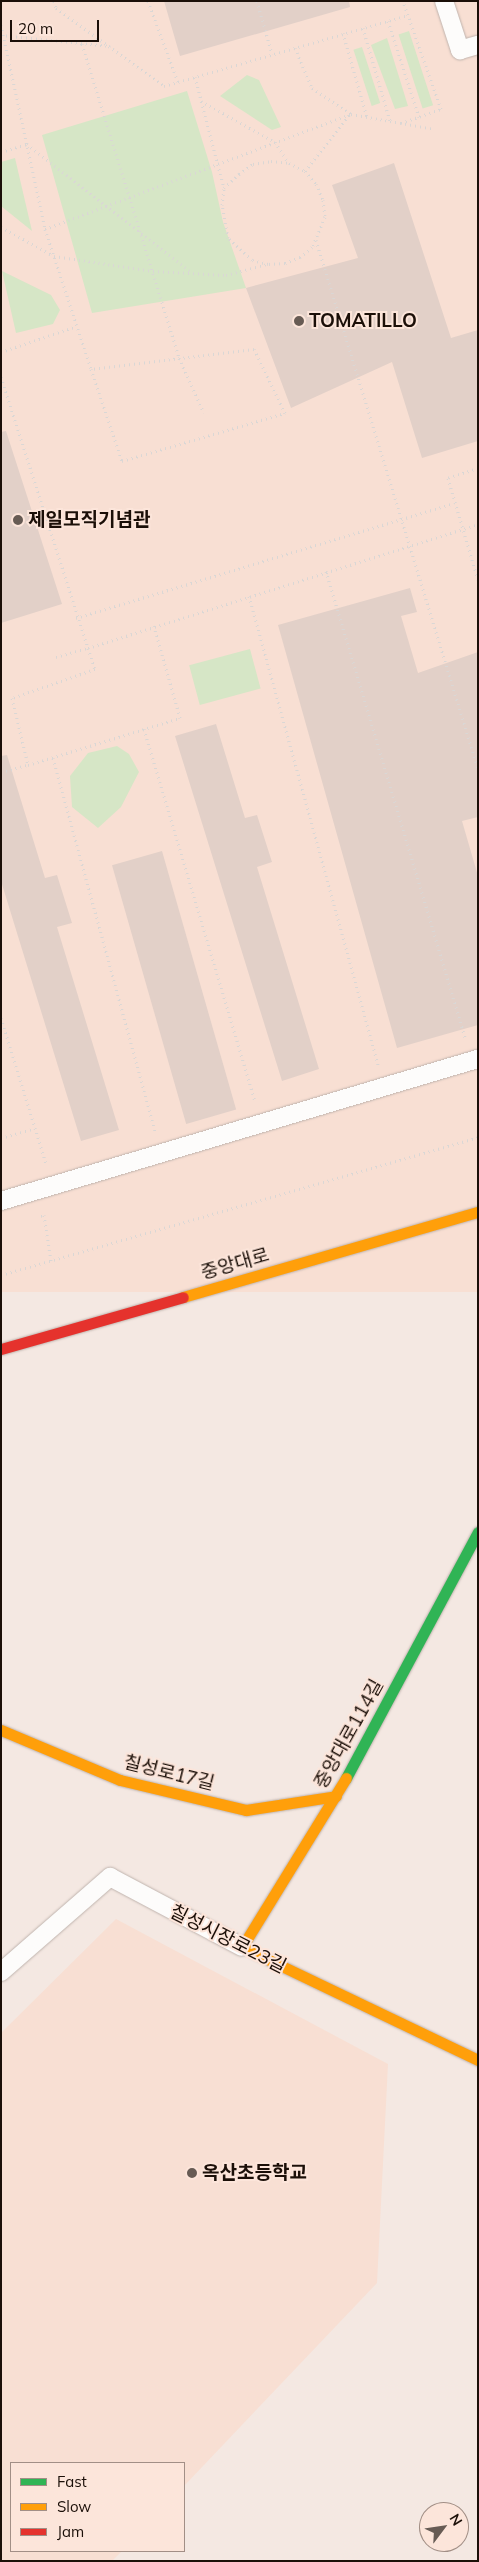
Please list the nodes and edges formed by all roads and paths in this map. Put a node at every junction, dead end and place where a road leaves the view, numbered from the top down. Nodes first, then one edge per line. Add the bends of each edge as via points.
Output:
1 (54, 1) edge
2 (148, 1) edge
3 (257, 1) edge
4 (403, 1) edge
5 (444, 1) edge
6 (408, 15) junction
7 (388, 20) junction
8 (1, 25) edge
9 (362, 28) junction
10 (343, 33) junction
11 (3, 35) edge
12 (82, 44) junction
13 (478, 45) edge
14 (110, 46) junction
15 (295, 48) junction
16 (272, 54) junction
17 (195, 77) junction
18 (178, 82) junction
19 (200, 101) junction
20 (351, 114) junction
21 (419, 116) junction
22 (367, 117) junction
23 (390, 121) junction
24 (400, 123) junction
25 (434, 129) dead end
26 (275, 142) junction
27 (27, 144) junction
28 (1, 152) edge
29 (289, 163) junction
30 (217, 164) junction
31 (304, 171) junction
32 (224, 188) junction
33 (104, 207) junction
34 (1, 227) edge
35 (45, 229) junction
36 (142, 237) junction
37 (316, 240) junction
38 (54, 256) junction
39 (268, 264) junction
40 (153, 271) junction
41 (191, 273) junction
42 (77, 326) junction
43 (1, 352) edge
44 (180, 358) junction
45 (91, 370) junction
46 (1, 377) edge
47 (204, 413) dead end
48 (478, 468) edge
49 (454, 503) junction
50 (404, 518) junction
51 (478, 524) edge
52 (462, 528) junction
53 (412, 544) junction
54 (326, 571) junction
55 (478, 580) edge
56 (249, 596) junction
57 (76, 618) junction
58 (154, 626) junction
59 (88, 648) junction
60 (56, 657) dead end
61 (144, 729) junction
62 (53, 758) junction
63 (28, 765) junction
64 (478, 769) edge
65 (1, 772) edge
66 (1, 1018) edge
67 (475, 1060) edge
68 (384, 1087) junction
69 (262, 1123) junction
70 (35, 1128) junction
71 (478, 1137) edge
72 (1, 1138) edge
73 (161, 1153) junction
74 (53, 1186) junction
75 (1, 1201) edge
76 (478, 1212) edge
77 (36, 1217) dead end
78 (51, 1261) junction
79 (1, 1275) edge
80 (1, 1349) edge
81 (478, 1532) edge
82 (1, 1730) edge
83 (336, 1796) junction
84 (242, 1947) junction
85 (1, 1972) edge
86 (478, 2060) edge

1 - 14 path via 56,8
2 - 18 path
3 - 16 path
4 - 6 path
5 - 13 lane via 460,50
6 - 7 path
6 - 21 path via 441,109
7 - 9 path
7 - 21 path
8 - 11 path
9 - 10 path
9 - 23 path
10 - 15 path
10 - 22 path
11 - 12 path
11 - 27 path
12 - 14 path
12 - 36 path
14 - 18 path via 164,86
15 - 16 path
15 - 20 path via 312,88
16 - 17 path
17 - 18 path
17 - 19 path
19 - 26 path
19 - 30 path
20 - 22 path
20 - 26 path
20 - 31 path
21 - 24 path
22 - 23 path
23 - 24 path
24 - 25 path
26 - 29 path
26 - 30 path
27 - 28 path
27 - 33 path
27 - 35 path
29 - 31 path
29 - 32 path via 271,161 254,164
30 - 32 path
30 - 33 path
31 - 37 path via 316,184 323,200 325,217
32 - 39 path via 223,222 228,238 252,260
33 - 35 path
33 - 36 path
34 - 38 path
35 - 38 path
36 - 40 path
36 - 41 path
37 - 39 path via 300,257
37 - 50 path
38 - 40 path
38 - 42 path
39 - 41 path via 226,274
40 - 41 path
40 - 44 path
42 - 43 path
42 - 45 path
44 - 45 path
44 - 45 path via 254,349 285,413 122,461
44 - 47 path
46 - 57 path
48 - 49 path via 448,478
49 - 50 path
49 - 52 path
50 - 53 path
50 - 57 path
51 - 52 path
52 - 53 path
52 - 55 path
53 - 54 path
53 - 64 path
54 - 56 path
54 - 67 path
56 - 58 path
56 - 68 path
57 - 59 path
58 - 59 path
58 - 61 path via 180,718
59 - 60 path
59 - 63 path via 95,669 12,698
61 - 62 path
61 - 69 path
62 - 63 path
62 - 73 path
63 - 65 path
66 - 70 path
67 - 68 lane
68 - 69 lane
69 - 73 lane
70 - 72 path
70 - 74 path
71 - 78 path
73 - 74 lane
74 - 75 lane
76 - 80 street, 중앙대로
77 - 78 path via 44,1215
78 - 79 path
81 - 83 street, 중앙대로114길
82 - 83 street, 칠성로17길 via 120,1780 246,1810
83 - 84 street, 중앙대로114길
84 - 85 lane, 칠성시장로23길 via 110,1876
84 - 86 street, 칠성시장로23길

